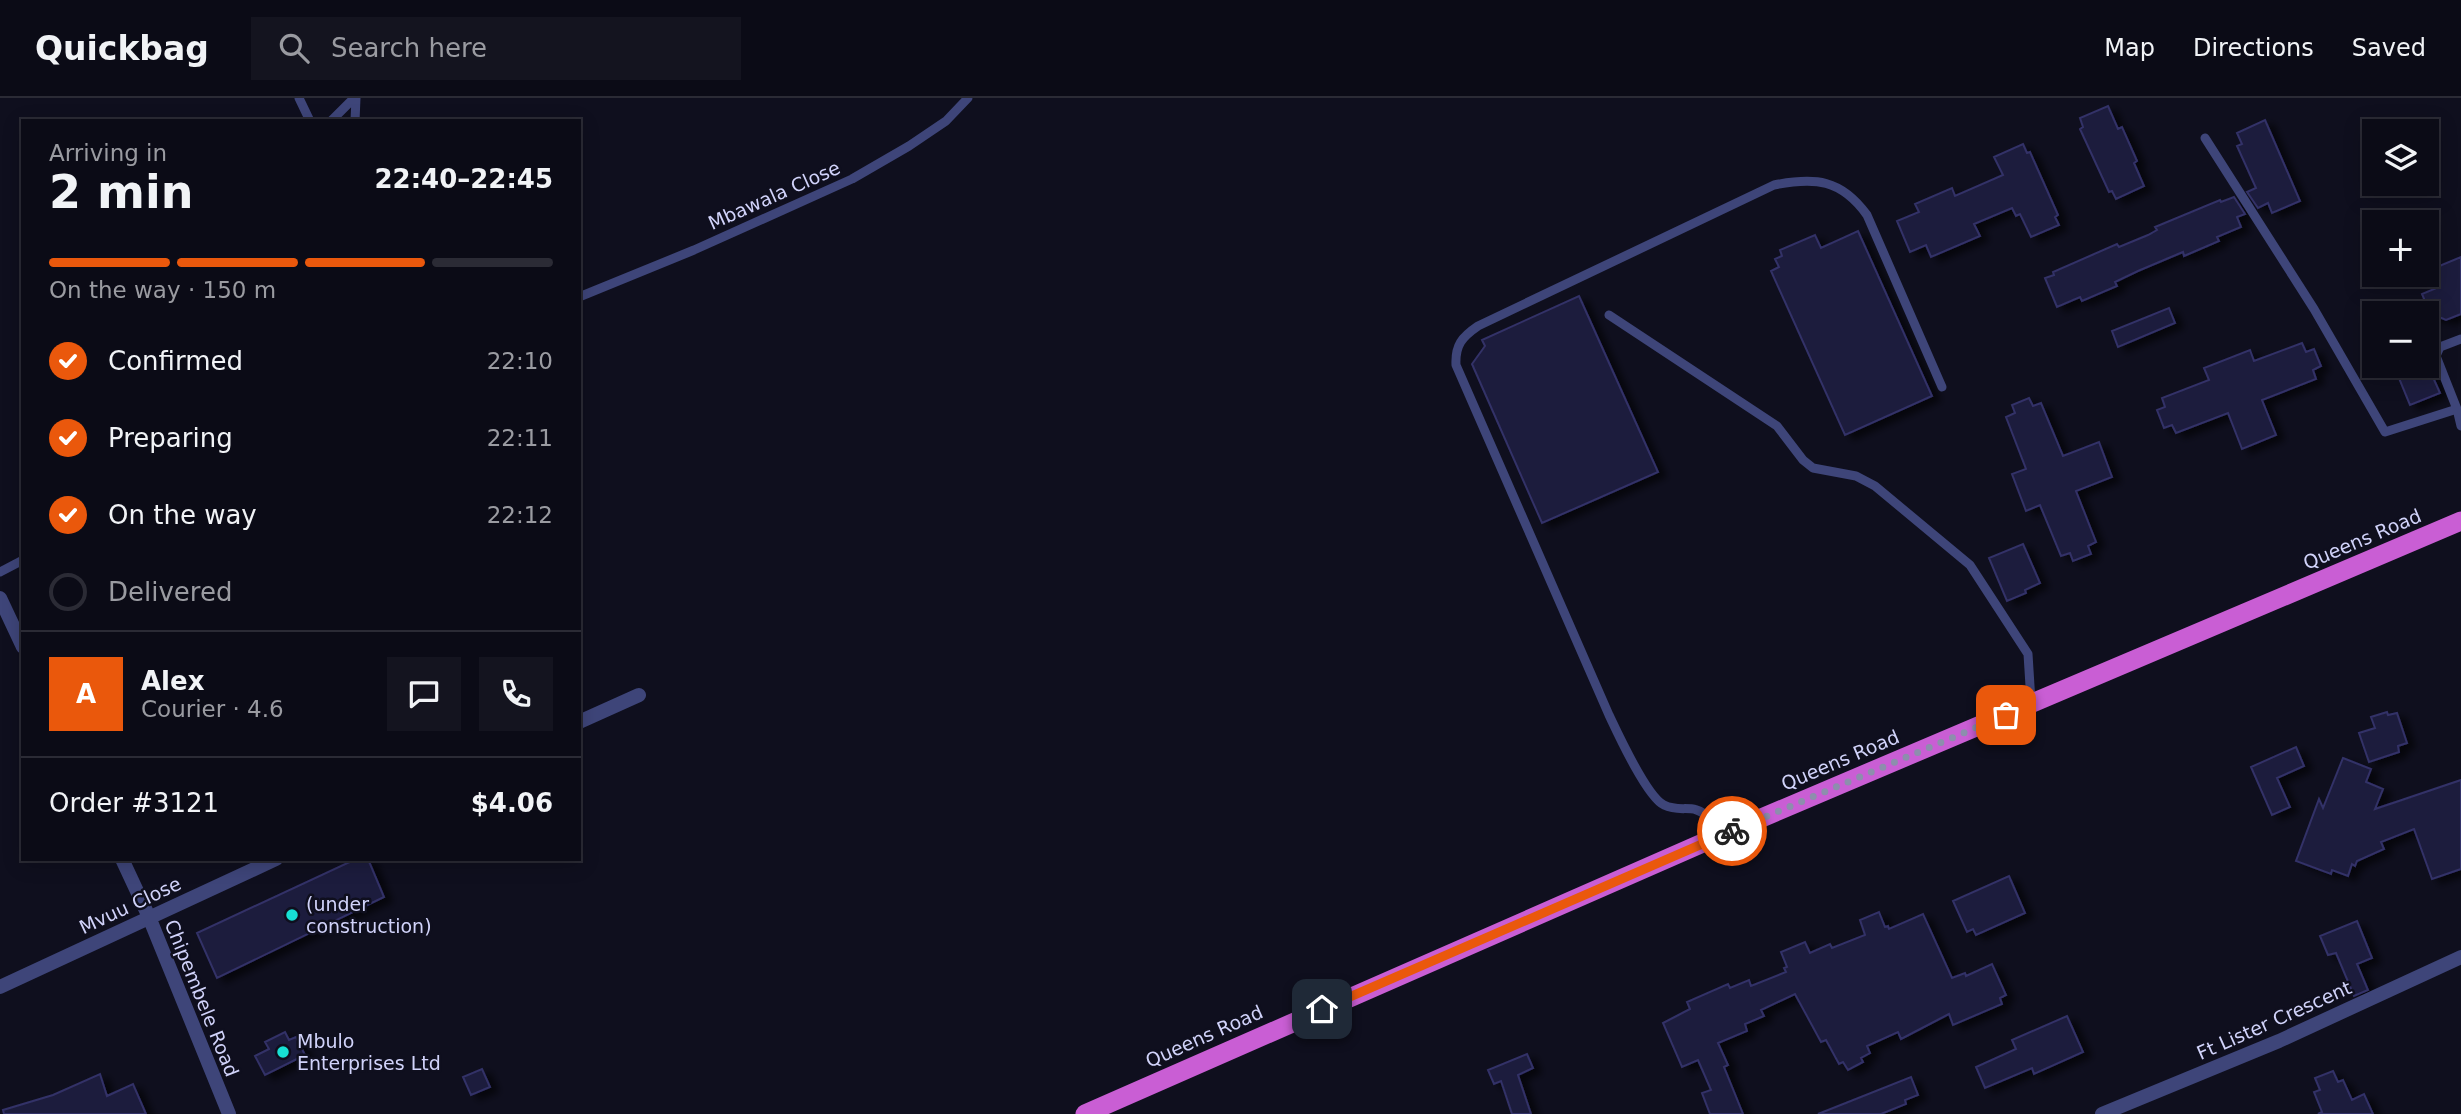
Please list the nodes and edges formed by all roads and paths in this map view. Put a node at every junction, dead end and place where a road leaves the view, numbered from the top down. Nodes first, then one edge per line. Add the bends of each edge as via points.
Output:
1 (299, 98) edge
2 (355, 98) edge
3 (968, 98) edge
4 (309, 119) edge
5 (333, 119) edge
6 (355, 119) edge
7 (2205, 138) dead end
8 (581, 296) edge
9 (1609, 314) dead end
10 (2461, 339) edge
11 (1942, 387) dead end
12 (2457, 409) junction
13 (2461, 426) edge
14 (2461, 521) edge
15 (21, 562) edge
16 (0, 572) edge
17 (0, 598) edge
18 (21, 643) edge
19 (639, 695) dead end
20 (2031, 704) junction
21 (581, 721) edge
22 (1705, 842) junction
23 (123, 861) edge
24 (272, 861) edge
25 (149, 917) junction
26 (2461, 957) edge
27 (0, 987) edge
28 (2108, 1113) edge
29 (229, 1114) edge
30 (1085, 1114) edge

1 - 4 lane
2 - 5 lane
2 - 6 lane
3 - 8 lane, Mbawala Close via 946,121 852,179
7 - 12 lane via 2314,309 2385,432
9 - 20 lane via 1777,426 1813,468 1856,476 1875,486 1970,565 2028,654
10 - 12 lane via 2440,347 2436,356
11 - 22 lane via 1867,215 1854,198 1817,182 1774,185 1478,326 1459,342 1457,365 1620,738 1658,801 1666,807 1695,808 1710,819
12 - 13 lane
14 - 20 highway, Queens Road
15 - 16 lane
17 - 18 street
19 - 21 street
20 - 22 highway, Queens Road
22 - 30 highway, Queens Road
23 - 25 street, Chipembele Road
24 - 25 street, Mvuu Close
25 - 27 street, Mvuu Close
25 - 29 street, Chipembele Road
26 - 28 street, Ft Lister Crescent

